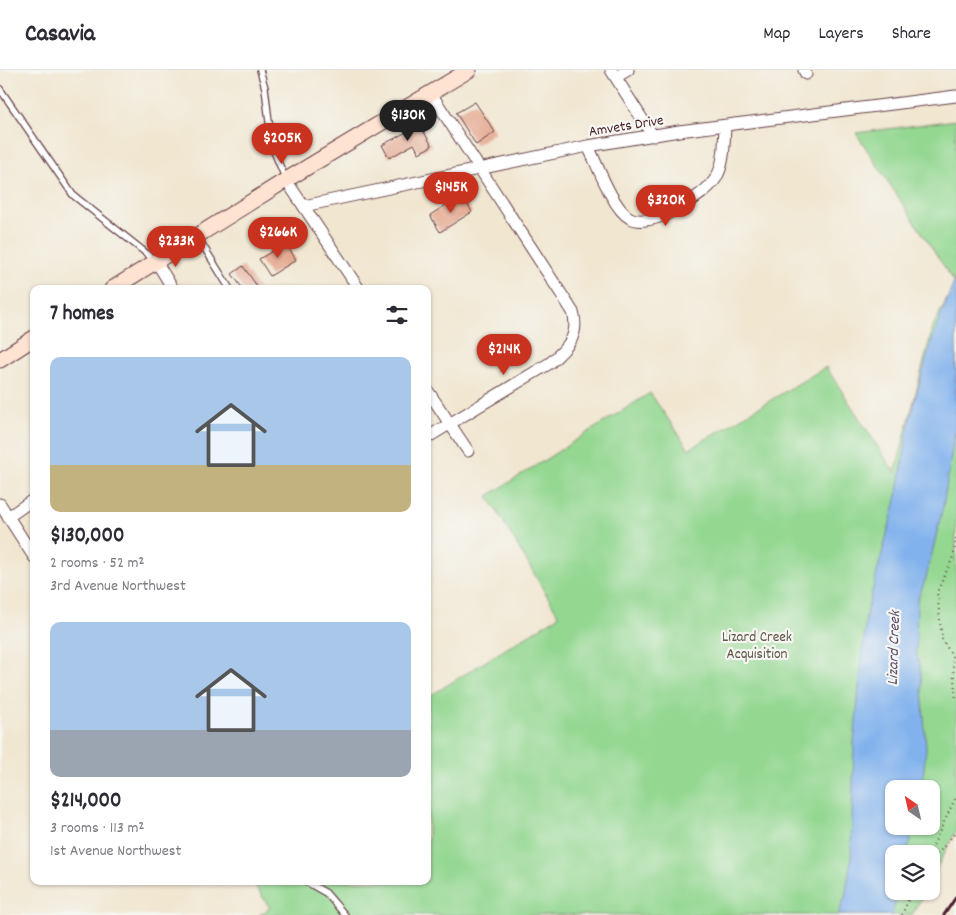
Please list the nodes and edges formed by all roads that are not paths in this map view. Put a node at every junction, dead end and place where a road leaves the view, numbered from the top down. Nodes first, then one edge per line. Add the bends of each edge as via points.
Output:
1 (260, 70) edge
2 (469, 70) edge
3 (628, 70) edge
4 (614, 74) edge
5 (0, 89) edge
6 (430, 92) junction
7 (956, 96) edge
8 (725, 126) junction
9 (653, 136) junction
10 (588, 146) junction
11 (478, 168) junction
12 (286, 180) junction
13 (304, 206) junction
14 (197, 236) junction
15 (156, 261) junction
16 (118, 285) edge
17 (171, 285) edge
18 (228, 285) edge
19 (356, 285) edge
20 (30, 341) edge
21 (0, 360) edge
22 (431, 396) edge
23 (450, 425) junction
24 (431, 435) edge
25 (468, 452) dead end
26 (30, 502) edge
27 (0, 504) edge
28 (8, 517) junction
29 (30, 551) edge
30 (312, 885) edge
31 (345, 915) edge

1 - 12 lane via 266,88 272,147
2 - 6 main road
3 - 4 street
4 - 9 street
5 - 15 lane via 73,195
6 - 11 street
6 - 12 main road
7 - 8 street, Amvets Drive
8 - 9 street, Amvets Drive
8 - 10 street via 724,152 716,178 700,195 678,209 644,220 631,218 622,210
9 - 10 street, Amvets Drive
10 - 11 street, Amvets Drive
11 - 13 street, Amvets Drive
11 - 23 street via 573,312 576,327 575,335 565,350 550,363
12 - 13 street
12 - 14 main road
13 - 19 street
14 - 15 main road
14 - 18 lane
15 - 16 main road
15 - 17 street
20 - 21 main road
22 - 23 street
23 - 24 street
23 - 25 street
26 - 28 street
27 - 28 street
28 - 29 street
30 - 31 lane via 326,893

